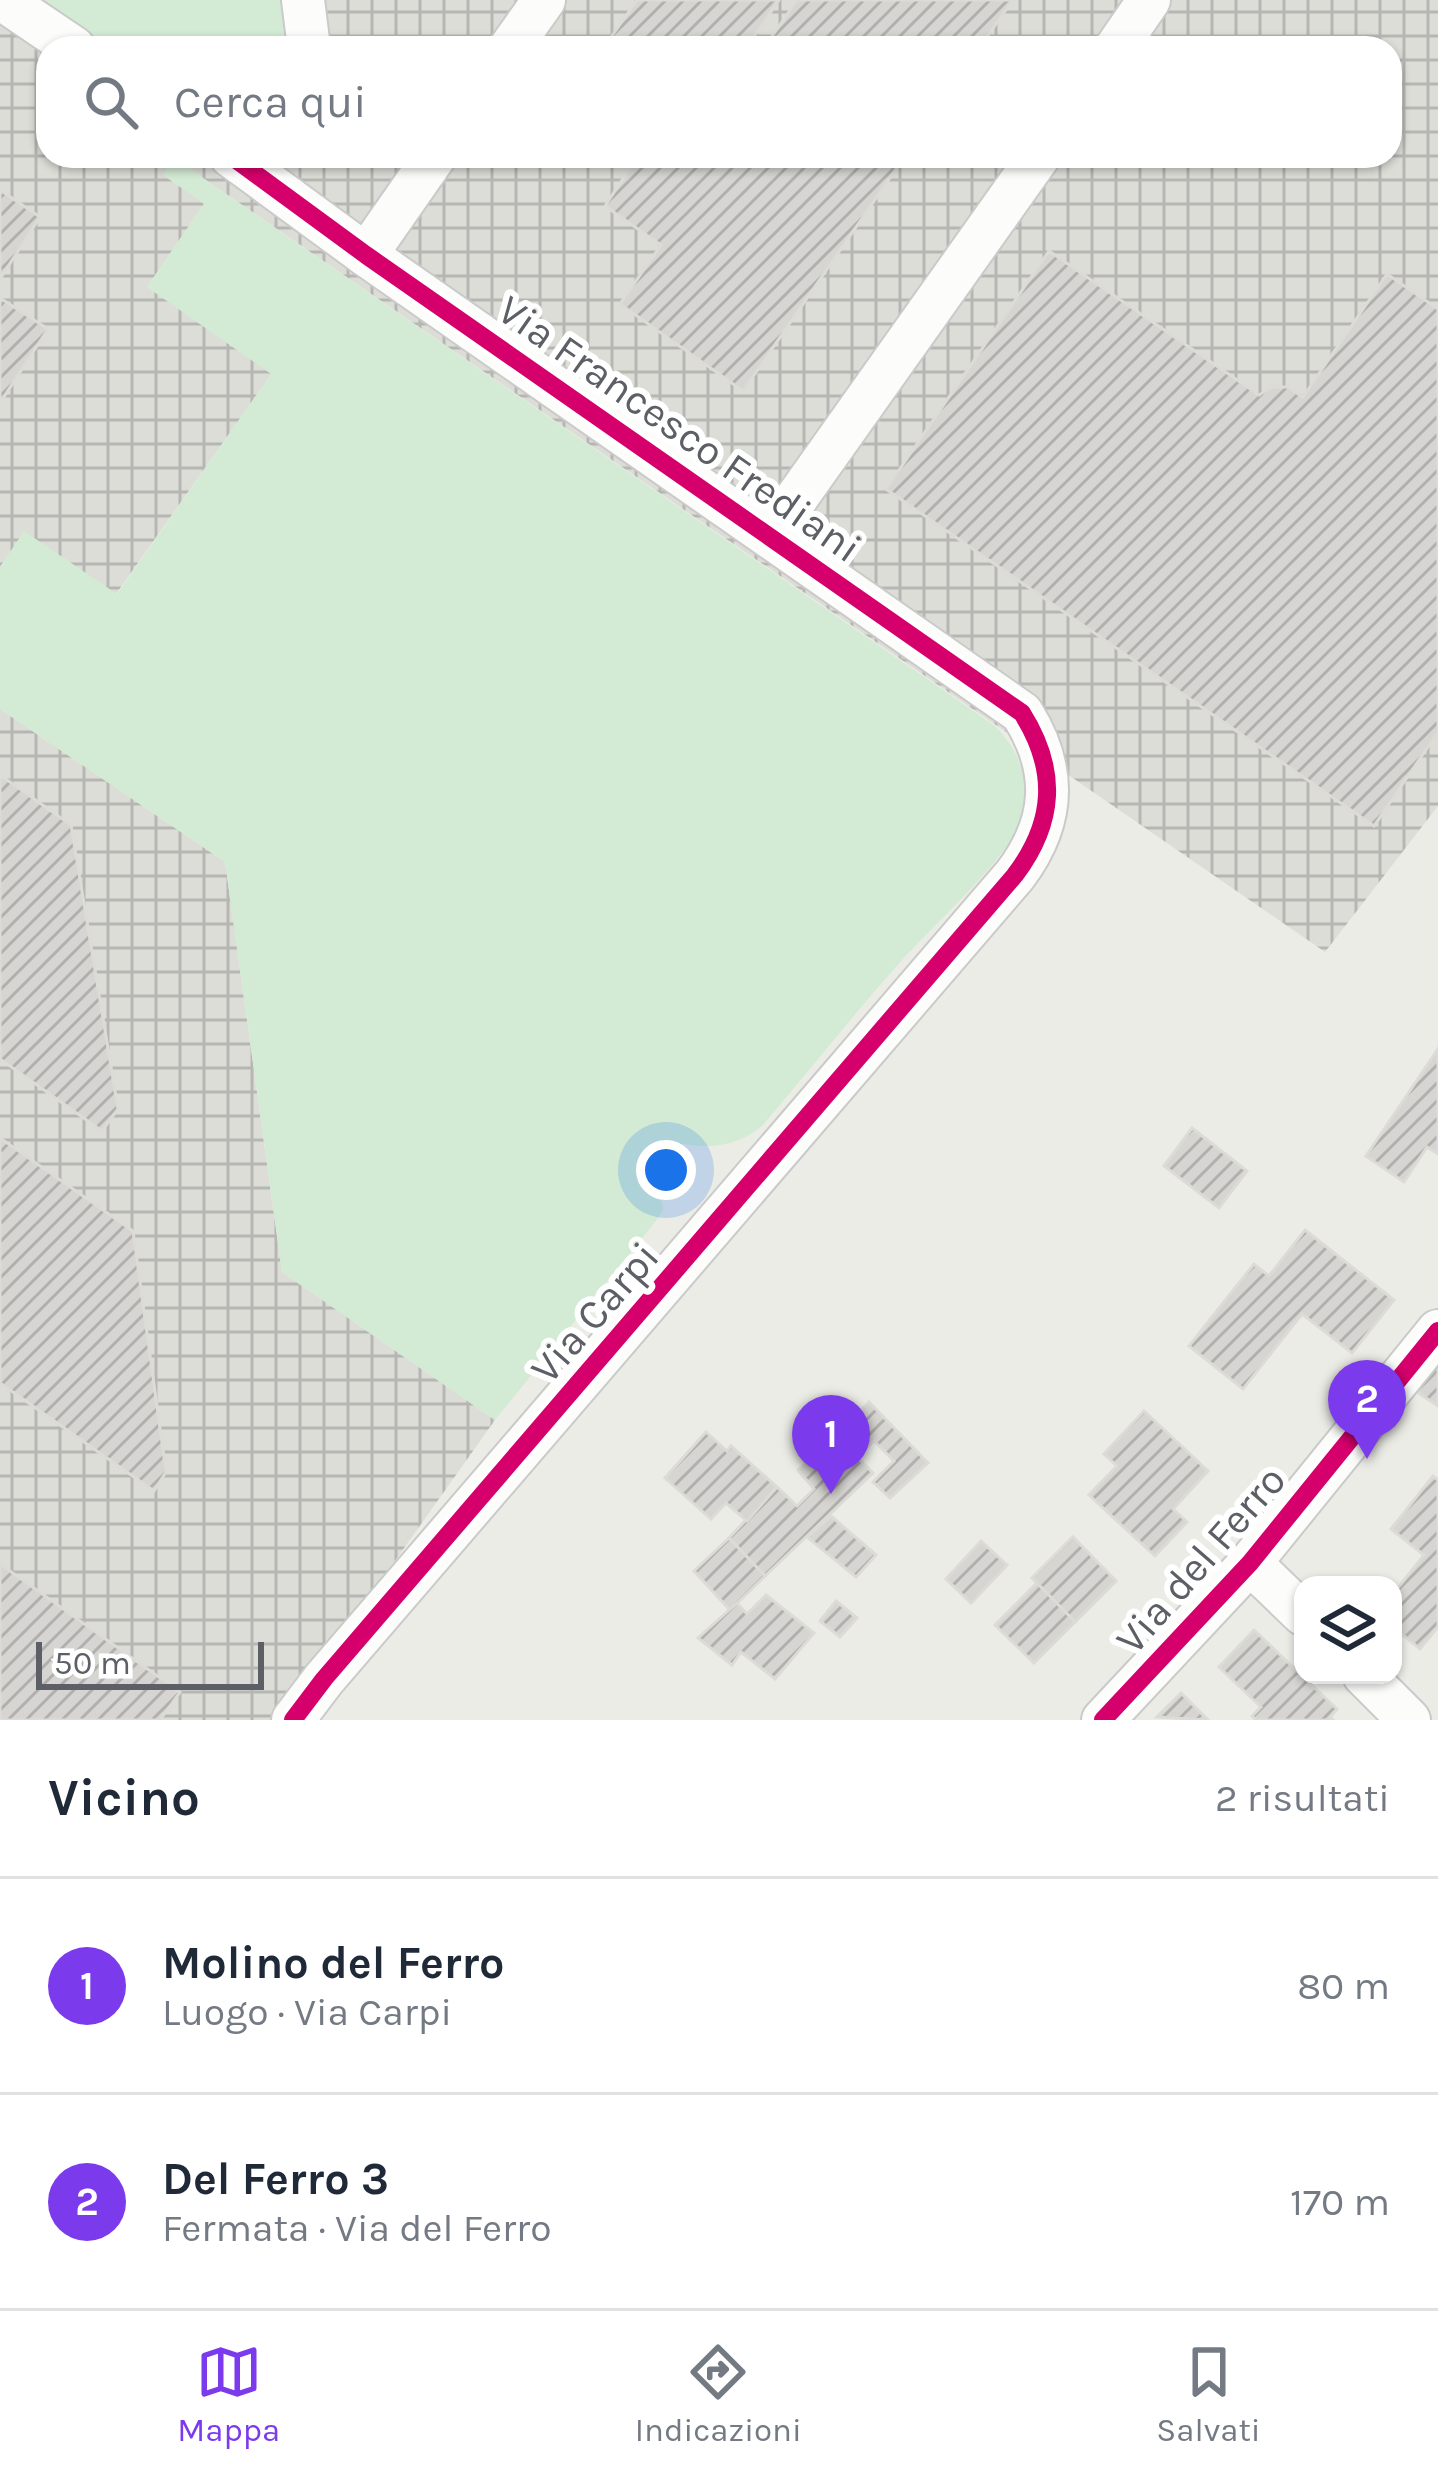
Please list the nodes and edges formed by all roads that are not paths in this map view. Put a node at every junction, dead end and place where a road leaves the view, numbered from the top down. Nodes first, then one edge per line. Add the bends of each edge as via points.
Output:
1 (3, 0) edge
2 (303, 0) edge
3 (544, 0) edge
4 (1149, 0) edge
5 (56, 36) edge
6 (308, 36) edge
7 (518, 36) edge
8 (1130, 36) edge
9 (255, 168) edge
10 (427, 168) edge
11 (1031, 168) edge
12 (366, 255) junction
13 (772, 534) junction
14 (1046, 769) joint
15 (1438, 1331) edge
16 (1250, 1563) junction
17 (1294, 1605) edge
18 (1373, 1684) edge
19 (293, 1720) edge
20 (1103, 1720) edge
21 (1409, 1720) edge

1 - 5 street
2 - 6 street
3 - 7 street
4 - 8 street
9 - 12 street, Via Francesco Frediani
10 - 12 street
11 - 13 street
12 - 13 street, Via Francesco Frediani
13 - 14 street, Via Francesco Frediani via 1022,712
14 - 19 street, Via Carpi via 1044,825 1015,875
15 - 16 street, Via del Ferro
16 - 17 street, Via del Ferro
16 - 20 street, Via del Ferro
18 - 21 street

